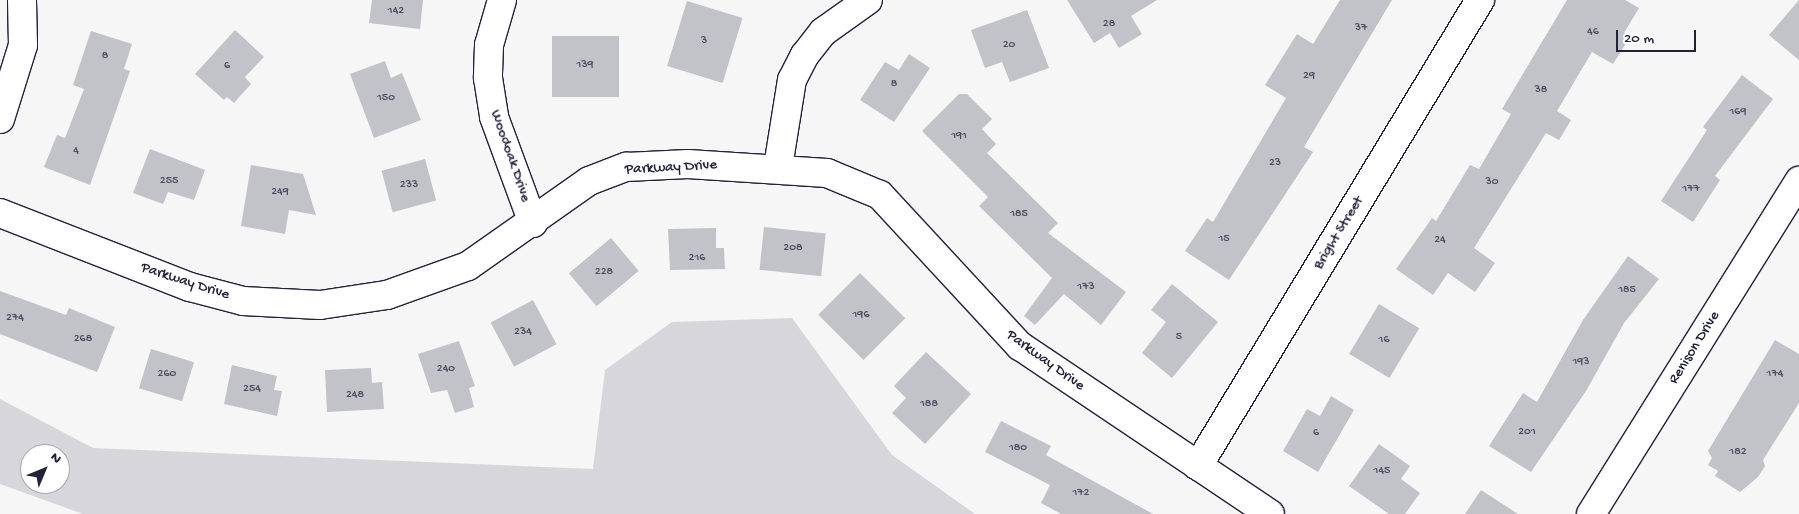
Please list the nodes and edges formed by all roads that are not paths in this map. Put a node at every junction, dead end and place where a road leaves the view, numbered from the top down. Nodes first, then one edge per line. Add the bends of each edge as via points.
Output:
1 (22, 0) edge
2 (502, 0) edge
3 (868, 0) edge
4 (1480, 0) edge
5 (0, 119) edge
6 (778, 167) junction
7 (1799, 181) edge
8 (0, 213) edge
9 (533, 223) junction
10 (1198, 466) junction
11 (1270, 514) edge
12 (1591, 514) edge

1 - 5 street via 23,44
2 - 9 street, Woodoak Drive via 489,45 488,78 494,117
3 - 6 street via 823,32 805,55 792,80
4 - 10 street, Bright Street
6 - 9 street, Parkway Drive via 626,167 589,181
6 - 10 street, Parkway Drive via 827,172 880,195 1020,346
7 - 12 street, Renison Drive
8 - 9 street, Parkway Drive via 190,287 243,301 320,305 387,295 468,266
10 - 11 street, Parkway Drive

